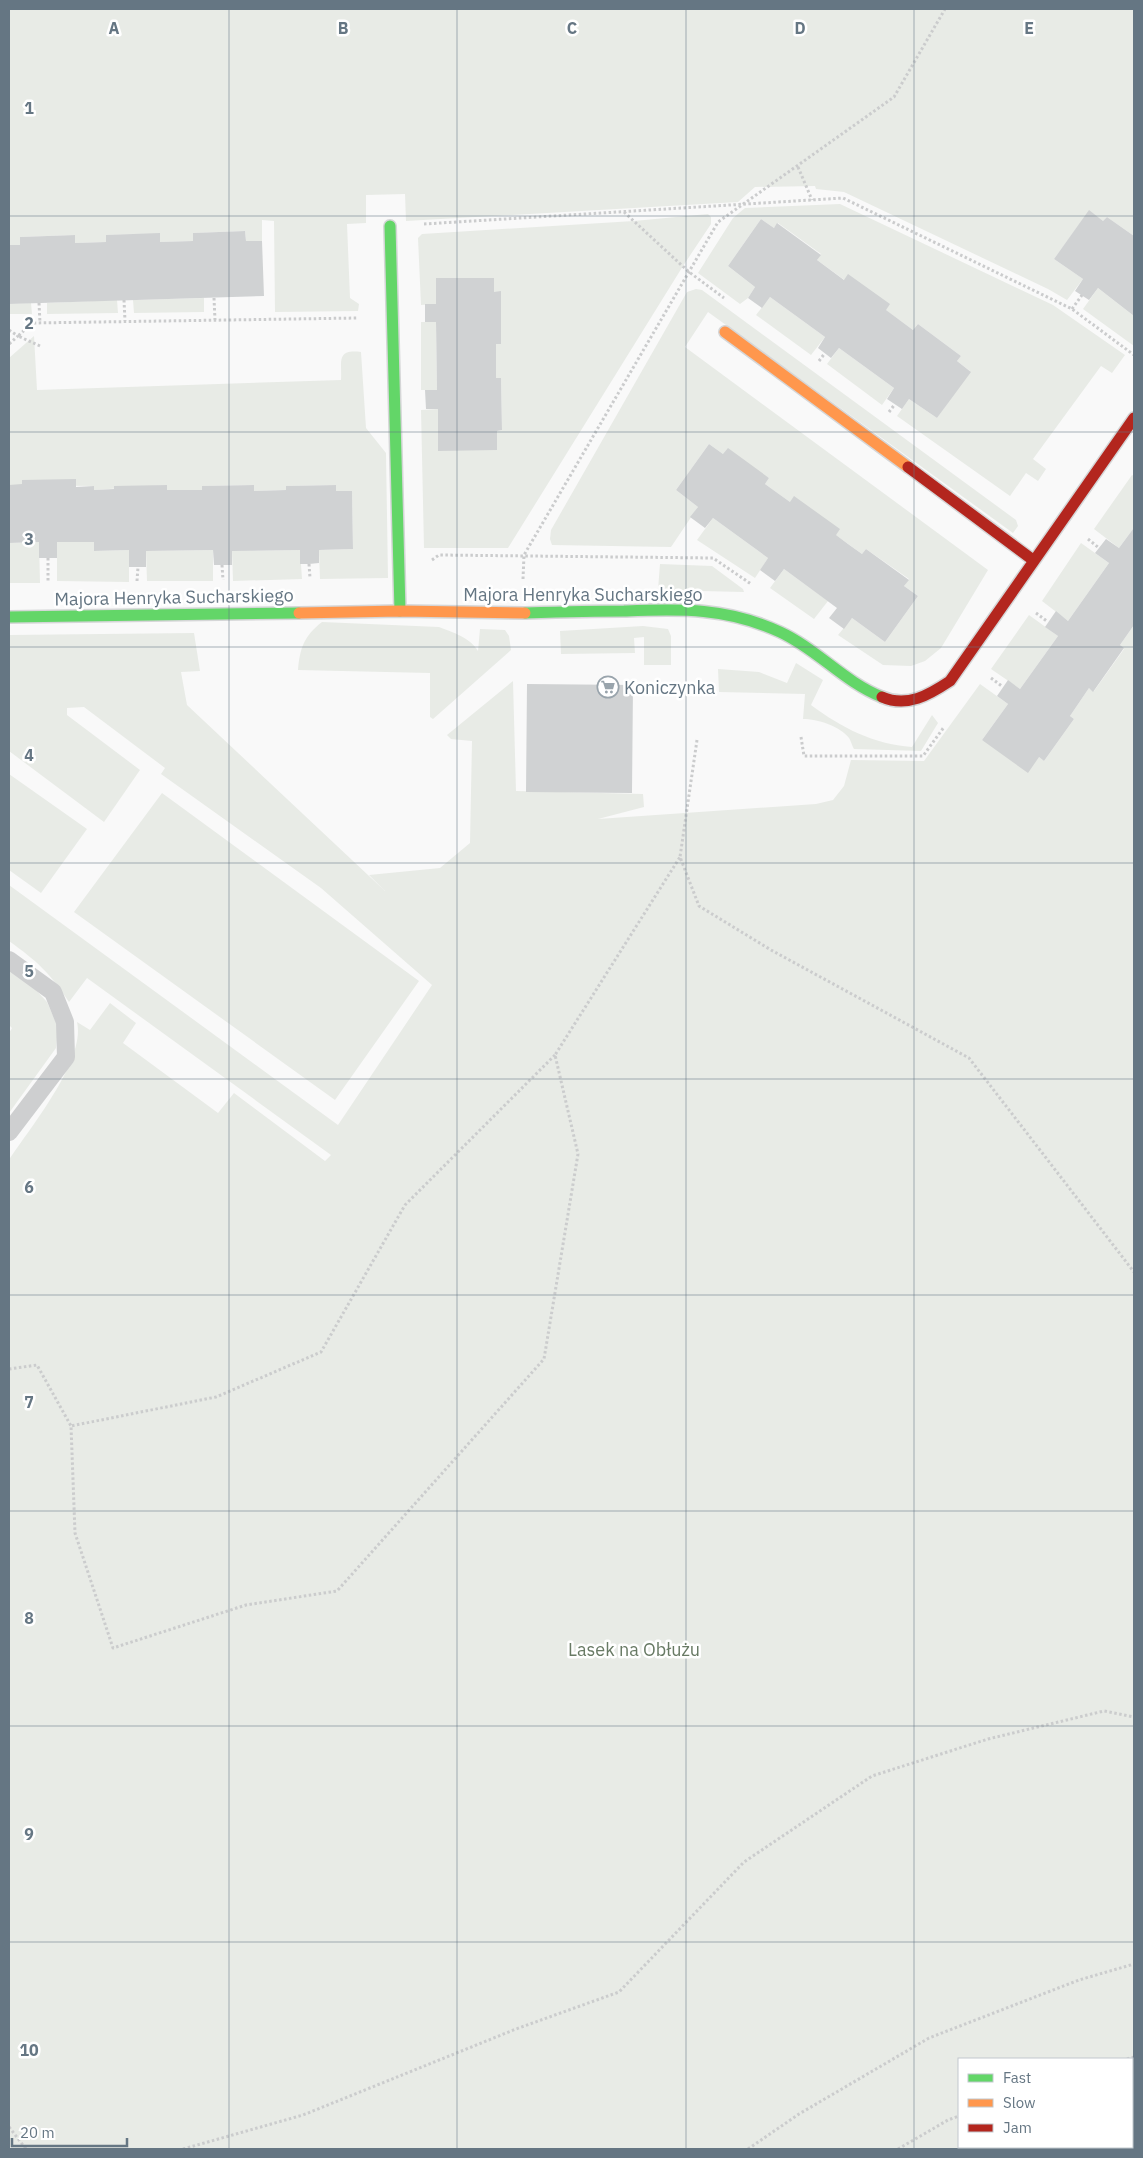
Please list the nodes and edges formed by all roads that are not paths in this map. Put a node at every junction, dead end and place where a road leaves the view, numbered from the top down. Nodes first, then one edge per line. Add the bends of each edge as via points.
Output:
1 (390, 226) road end
2 (725, 332) dead end
3 (1134, 418) edge
4 (1033, 560) junction
5 (400, 611) junction
6 (9, 617) edge
7 (9, 960) edge
8 (9, 1132) edge

1 - 5 street
2 - 4 street
3 - 4 street, Majora Henryka Sucharskiego
4 - 5 street, Majora Henryka Sucharskiego via 950,681 928,697 900,703 867,693 793,638 717,612 691,609
5 - 6 street, Majora Henryka Sucharskiego
7 - 8 lane via 53,992 65,1022 66,1057

